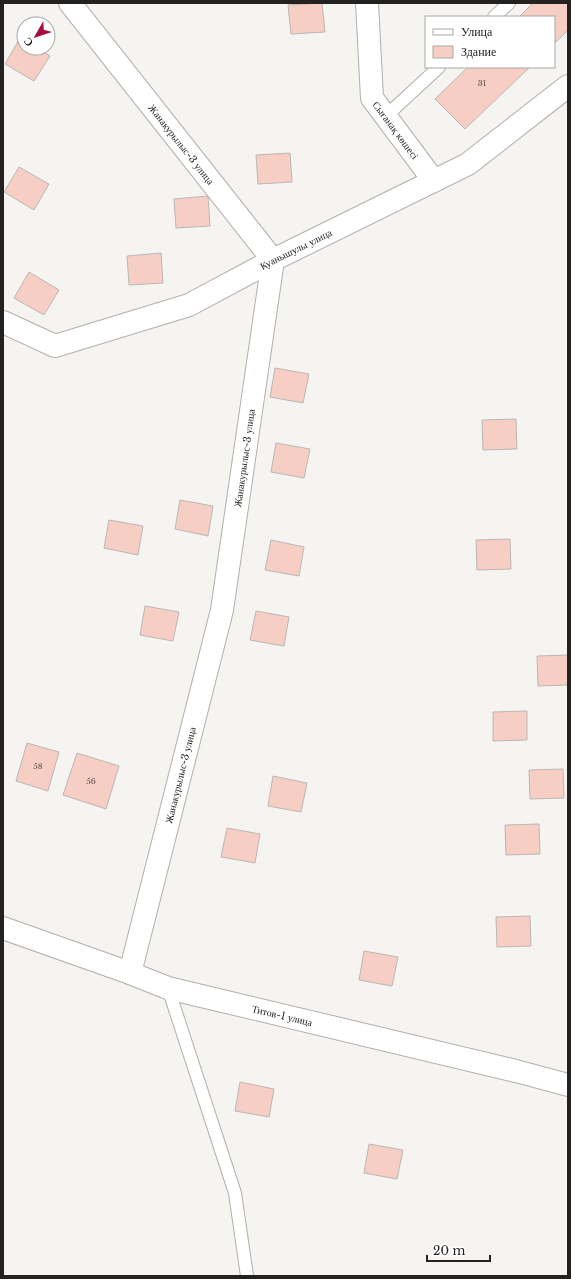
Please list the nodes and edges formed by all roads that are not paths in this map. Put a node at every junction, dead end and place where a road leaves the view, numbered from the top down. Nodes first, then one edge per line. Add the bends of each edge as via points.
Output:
1 (70, 3) edge
2 (367, 3) edge
3 (509, 3) edge
4 (495, 16) edge
5 (438, 68) edge
6 (568, 86) edge
7 (386, 116) junction
8 (434, 181) junction
9 (274, 260) junction
10 (3, 322) edge
11 (3, 928) edge
12 (130, 973) junction
13 (168, 988) junction
14 (568, 1085) edge
15 (247, 1276) edge

1 - 9 street, Жанакурылыс-3 улица
2 - 7 street, Сығанақ көшесі via 372,98
3 - 4 lane
5 - 7 lane
6 - 8 street, Куанышулы улица via 468,164
7 - 8 street, Сығанақ көшесі
8 - 9 street, Куанышулы улица
9 - 10 street, Куанышулы улица via 189,306 55,346
9 - 12 street, Жанакурылыс-3 улица via 222,610
11 - 12 street, Титов-1 улица
12 - 13 street, Титов-1 улица
13 - 14 street, Титов-1 улица
13 - 15 lane via 235,1193

